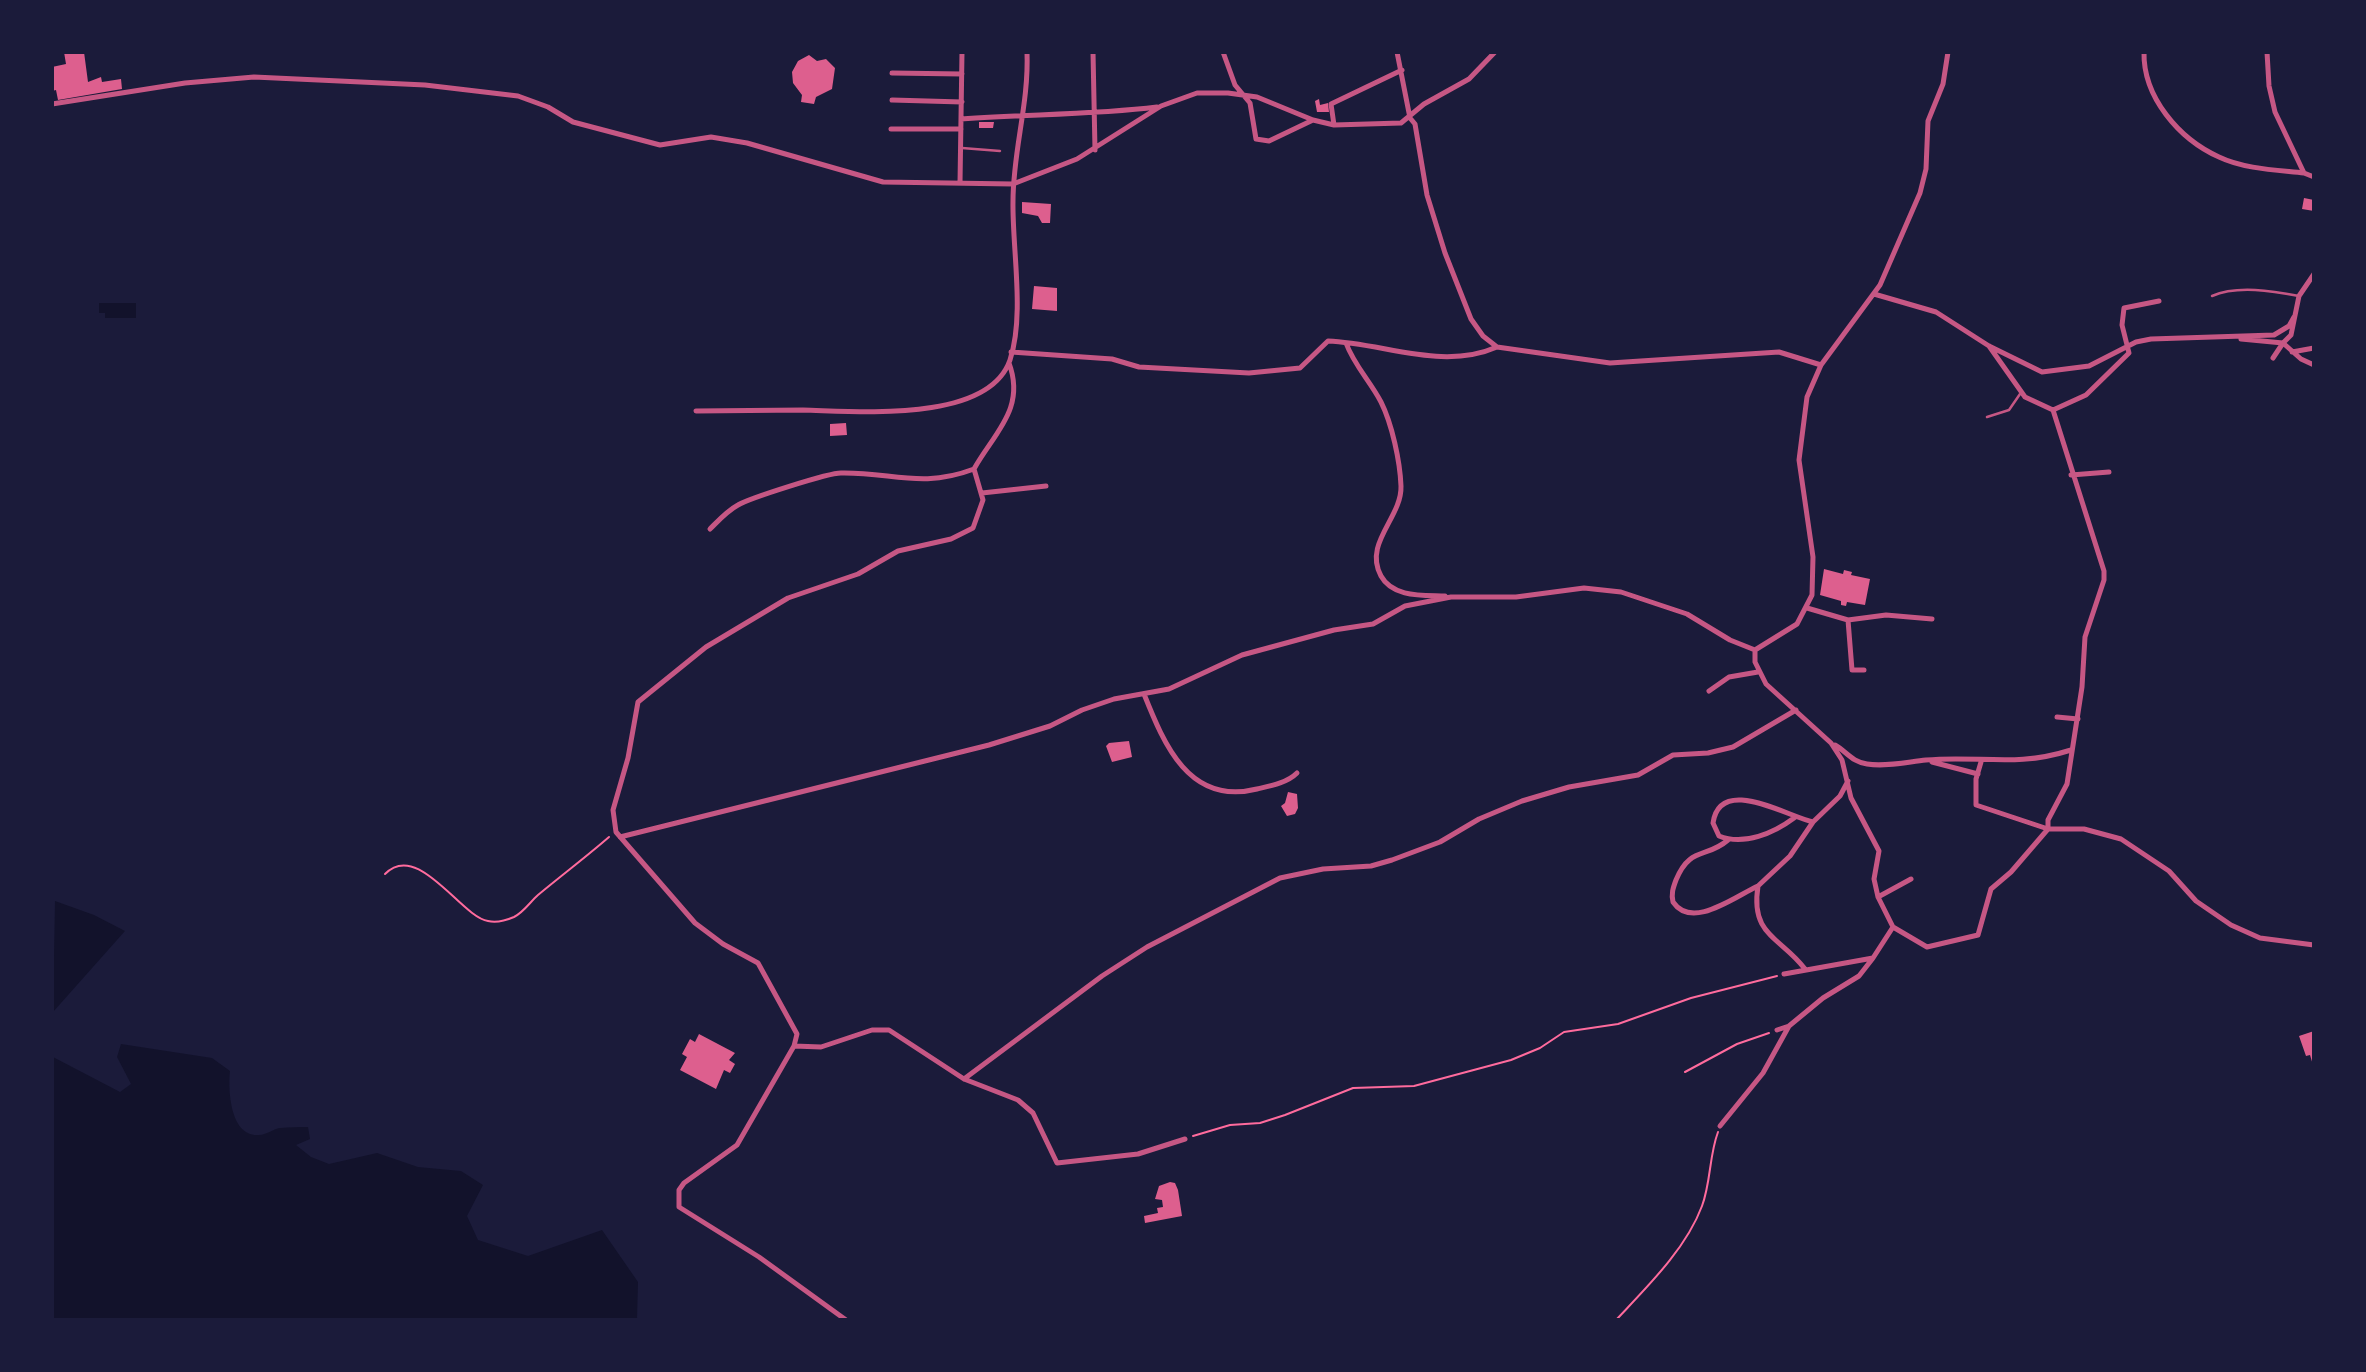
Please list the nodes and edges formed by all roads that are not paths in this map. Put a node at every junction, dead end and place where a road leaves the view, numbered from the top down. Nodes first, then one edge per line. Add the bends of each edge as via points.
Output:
1 (962, 52) edge
2 (1027, 52) edge
3 (1093, 52) edge
4 (1223, 52) edge
5 (1397, 52) edge
6 (1495, 52) edge
7 (1948, 52) edge
8 (2144, 52) edge
9 (2267, 52) edge
10 (1402, 70) junction
11 (892, 73) dead end
12 (962, 74) junction
13 (1240, 94) junction
14 (892, 100) dead end
15 (962, 102) junction
16 (52, 104) edge
17 (1161, 106) junction
18 (1026, 113) junction
19 (1093, 114) junction
20 (1410, 117) junction
21 (961, 119) junction
22 (1313, 120) junction
23 (1334, 125) junction
24 (891, 129) dead end
25 (961, 129) junction
26 (961, 148) junction
27 (1095, 150) junction
28 (1000, 151) dead end
29 (2304, 173) junction
30 (2314, 177) edge
31 (960, 183) junction
32 (1013, 184) junction
33 (2314, 274) edge
34 (1874, 294) junction
35 (2212, 296) dead end
36 (2299, 296) junction
37 (2159, 301) dead end
38 (2294, 317) junction
39 (2224, 335) junction
40 (1346, 342) junction
41 (2283, 343) junction
42 (1989, 346) junction
43 (2129, 346) junction
44 (1497, 347) junction
45 (2314, 348) edge
46 (1011, 352) junction
47 (2292, 352) junction
48 (2273, 358) dead end
49 (1009, 363) junction
50 (1821, 365) junction
51 (2314, 365) edge
52 (2022, 392) junction
53 (2053, 410) junction
54 (696, 411) dead end
55 (1987, 417) dead end
56 (974, 468) junction
57 (2109, 472) dead end
58 (2071, 475) junction
59 (1046, 485) dead end
60 (982, 493) junction
61 (710, 529) dead end
62 (1451, 597) junction
63 (1807, 608) junction
64 (1932, 619) dead end
65 (1848, 620) junction
66 (1755, 650) junction
67 (1864, 670) dead end
68 (1758, 672) junction
69 (1709, 691) dead end
70 (1144, 694) junction
71 (1796, 710) junction
72 (2057, 717) dead end
73 (2078, 719) junction
74 (1832, 744) junction
75 (2071, 750) junction
76 (1926, 760) junction
77 (1981, 762) junction
78 (1297, 774) dead end
79 (1978, 774) junction
80 (1848, 781) junction
81 (1794, 818) junction
82 (1813, 822) junction
83 (2048, 829) junction
84 (618, 835) junction
85 (1728, 840) junction
86 (1911, 879) dead end
87 (1758, 886) junction
88 (1878, 897) junction
89 (1893, 927) junction
90 (2314, 945) edge
91 (1873, 958) junction
92 (1805, 969) junction
93 (1784, 974) road end
94 (1789, 1026) junction
95 (1777, 1030) road end
96 (794, 1045) junction
97 (964, 1079) junction
98 (1720, 1126) road end
99 (1185, 1139) road end
100 (846, 1320) edge

1 - 12 street
2 - 18 street
3 - 19 street
4 - 13 street
5 - 10 street
6 - 20 street via 1469,79
7 - 34 street via 1943,84 1928,121 1920,194
8 - 29 street via 2152,94 2181,130 2206,150 2231,161
9 - 29 street via 2275,112
10 - 20 street
10 - 23 street via 1331,104
11 - 12 street
12 - 15 street
13 - 17 street via 1197,93
13 - 22 street
13 - 22 street via 1250,103 1254,136 1259,141 1269,141
14 - 15 street
15 - 21 street
16 - 31 street via 254,77 425,85 518,96 573,122 660,145 711,137 883,182
17 - 19 street
17 - 27 street
18 - 19 street
18 - 21 street
18 - 32 street
19 - 27 street
20 - 23 street via 1401,123
20 - 44 street via 1444,253 1471,319
21 - 25 street
22 - 23 street
24 - 25 street
25 - 26 street
26 - 28 lane
26 - 31 street
27 - 32 street
29 - 30 street
31 - 32 street
32 - 46 street via 1016,290
33 - 36 street
34 - 42 street via 1936,312
34 - 50 street
35 - 36 lane via 2227,290
36 - 38 street
37 - 43 street via 2122,311
38 - 39 street via 2274,335
38 - 41 street via 2291,335
39 - 41 street
39 - 43 street via 2151,339
40 - 44 street via 1429,356 1481,353
40 - 46 street via 1322,344 1300,368 1249,373
40 - 62 street via 1384,410 1398,468 1399,497 1377,548 1379,570 1388,584 1403,593
41 - 47 street
41 - 48 street
42 - 43 street via 2042,372 2089,366
42 - 52 street
43 - 53 street via 2129,353 2086,395
44 - 50 street via 1610,363 1779,352
45 - 47 street
46 - 49 street
47 - 51 street
49 - 54 street via 996,379 963,400 921,410
49 - 56 street via 1013,385 1008,417
50 - 63 street via 1807,397 1800,438 1801,492 1813,557
52 - 53 street
52 - 55 lane via 2009,410
53 - 58 street
56 - 60 street
56 - 61 street via 921,480 837,473 745,501
57 - 58 street
58 - 73 street via 2104,571 2102,591 2085,637
59 - 60 street
60 - 84 street via 979,519 968,533 898,551 858,574 788,598 719,638 642,697 613,810
62 - 66 street via 1516,597 1584,588 1621,592 1687,614
62 - 70 street via 1405,606 1373,624 1242,655 1177,685
63 - 65 street
63 - 66 street via 1788,631
64 - 65 street via 1880,615
65 - 67 street via 1852,670
66 - 68 street
68 - 69 street via 1729,677
68 - 71 street
70 - 78 street via 1176,762 1200,781 1245,792
70 - 84 street via 1101,704 989,745
71 - 74 street
71 - 97 street via 1732,747 1673,755 1638,775 1533,797 1392,860 1280,878 1147,947 1091,983
72 - 73 street
73 - 75 street
74 - 76 street via 1869,765
74 - 80 street
75 - 77 street via 2042,759
75 - 83 street via 2067,784 2048,820
76 - 77 street
76 - 79 street
77 - 79 street
79 - 83 street via 1976,806
80 - 82 street via 1840,796
80 - 88 street via 1859,816 1879,851 1874,879
81 - 82 street
81 - 85 street via 1769,834
81 - 85 street via 1753,802 1725,801 1713,823 1719,836
82 - 87 street via 1790,856
83 - 89 street via 1991,889 1978,936 1927,947
83 - 90 street via 2071,827 2121,839 2169,871 2196,901 2231,925 2260,938
84 - 96 street via 695,923 758,963 797,1034
85 - 87 street via 1716,850 1700,851 1685,861 1673,887 1673,902 1684,913 1696,915
86 - 88 street
87 - 92 street via 1756,909 1765,932
88 - 89 street
89 - 91 street
91 - 92 street
91 - 94 street via 1858,976
92 - 93 street
94 - 95 street
94 - 98 street via 1763,1073
96 - 97 street via 821,1047 872,1030 889,1030
96 - 100 street via 737,1145 684,1183 679,1207 759,1256
97 - 99 street via 1018,1100 1033,1114 1057,1163 1138,1154

